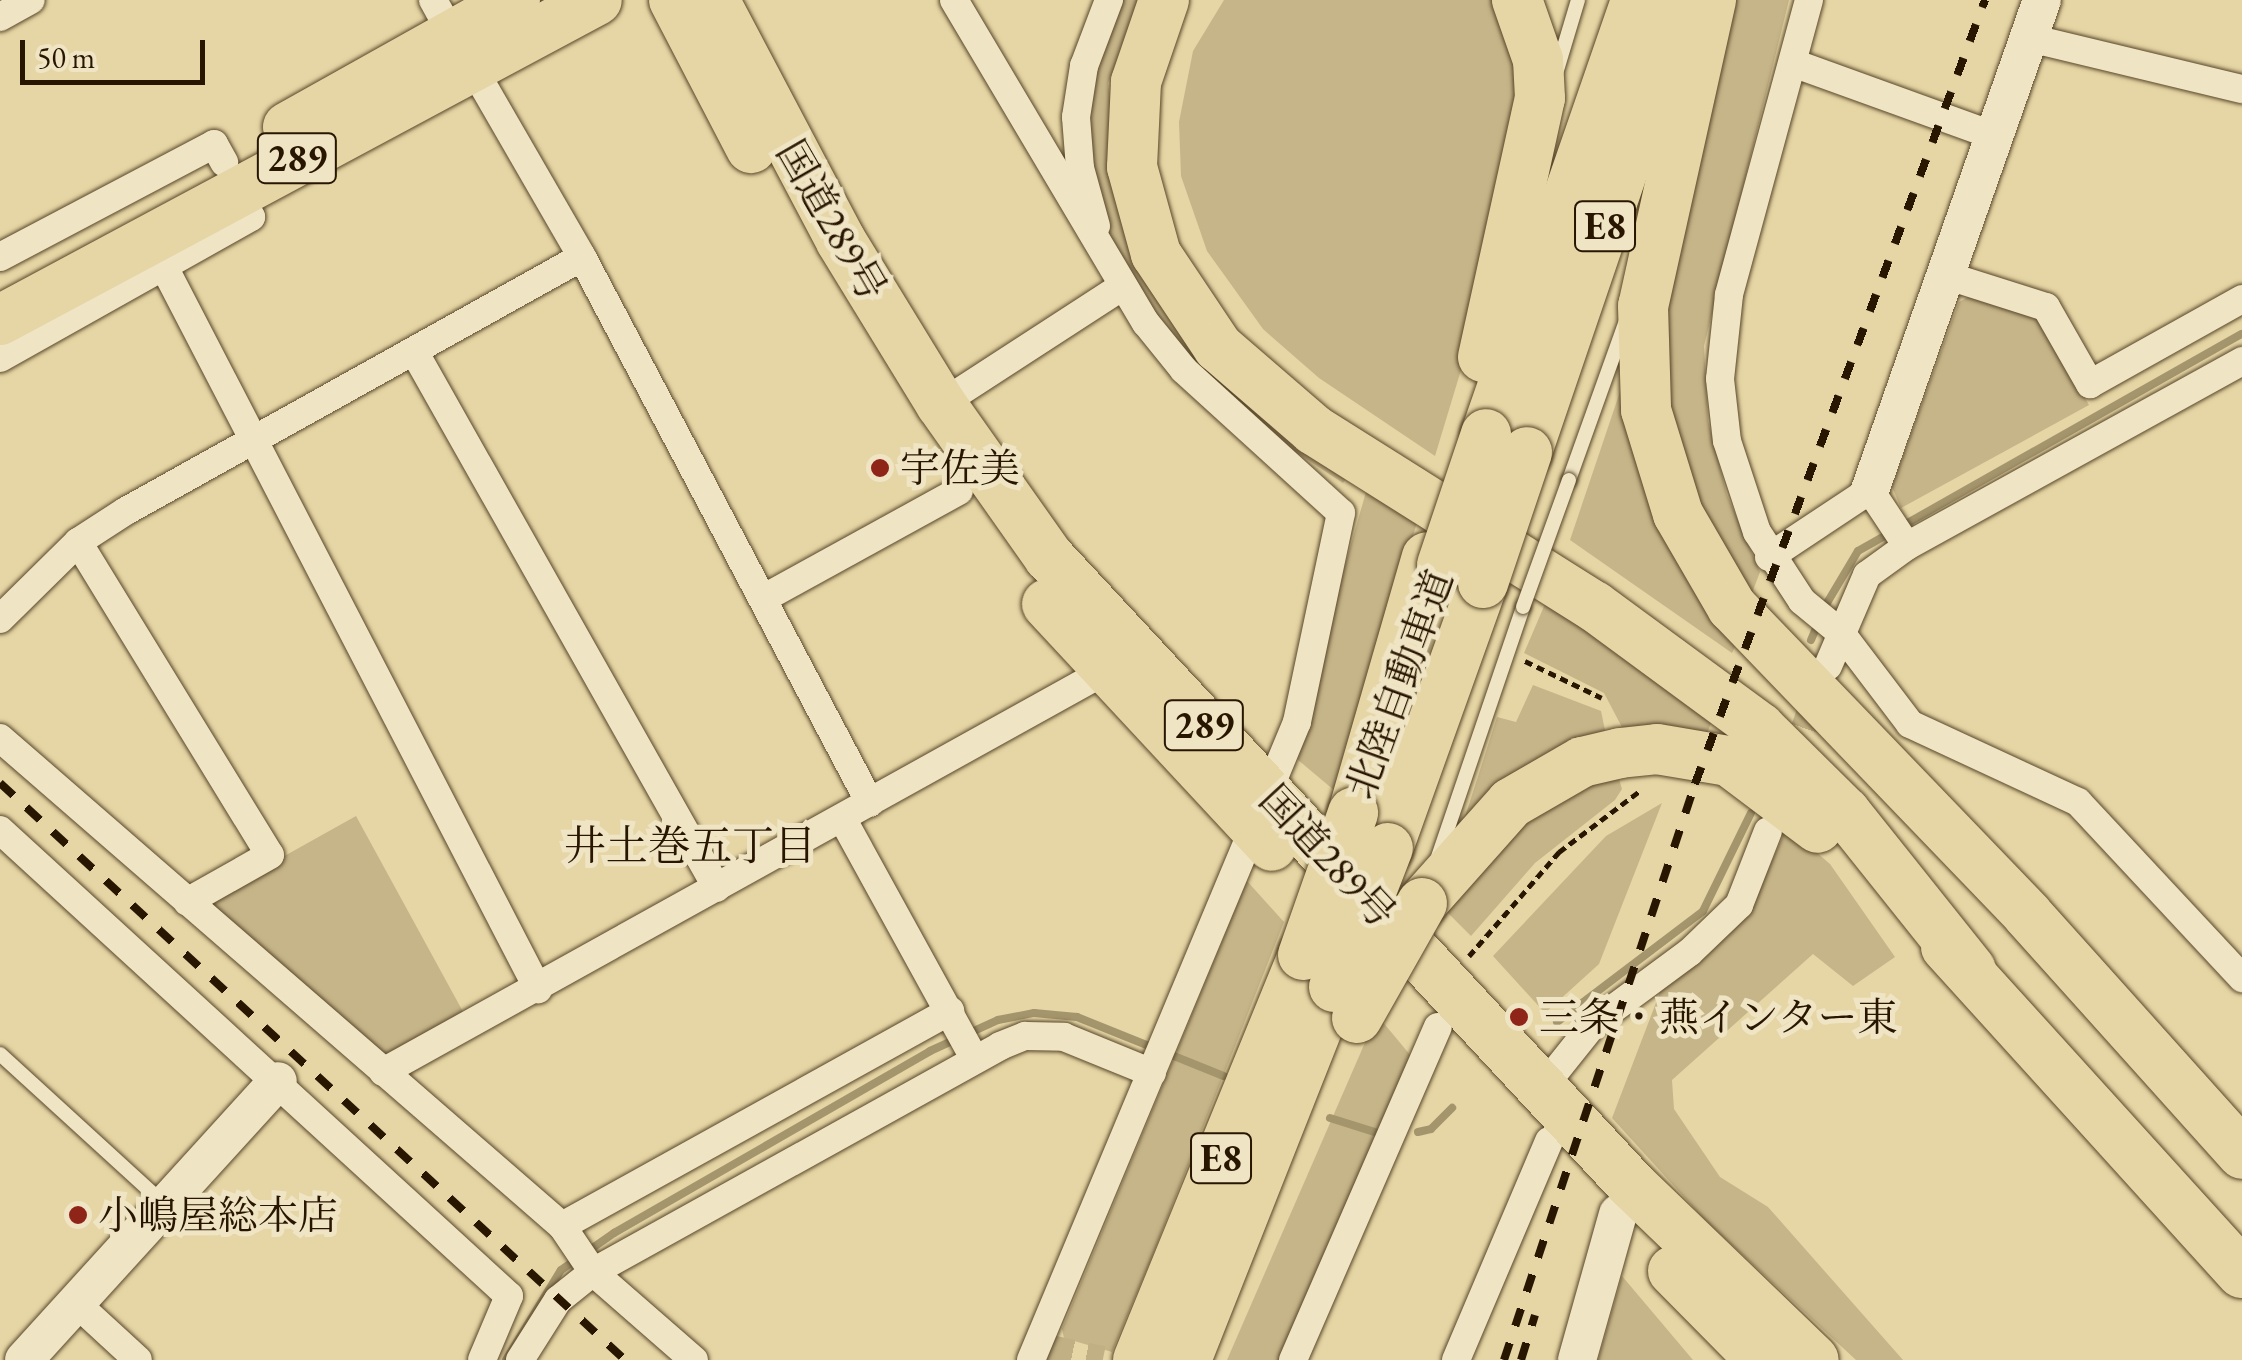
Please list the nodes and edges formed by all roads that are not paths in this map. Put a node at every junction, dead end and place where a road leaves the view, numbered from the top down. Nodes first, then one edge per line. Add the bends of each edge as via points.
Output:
1 (514, 0) edge
2 (597, 0) edge
3 (674, 0) edge
4 (714, 0) edge
5 (954, 0) edge
6 (1109, 0) edge
7 (1164, 0) edge
8 (1200, 0) edge
9 (1517, 0) edge
10 (1578, 0) edge
11 (1636, 0) edge
12 (1680, 0) edge
13 (1711, 0) edge
14 (1809, 0) edge
15 (2042, 0) edge
16 (453, 34) edge
17 (2029, 38) junction
18 (1793, 63) junction
19 (2242, 89) edge
20 (1995, 136) junction
21 (1535, 142) junction
22 (230, 176) junction
23 (1652, 248) junction
24 (582, 257) junction
25 (0, 258) edge
26 (162, 263) junction
27 (1946, 276) junction
28 (1116, 278) junction
29 (0, 288) edge
30 (2242, 299) edge
31 (0, 320) edge
32 (415, 353) junction
33 (0, 358) edge
34 (2242, 361) edge
35 (941, 404) junction
36 (1493, 437) junction
37 (252, 443) junction
38 (958, 491) junction
39 (1877, 500) junction
40 (78, 542) junction
41 (1905, 544) junction
42 (1769, 558) junction
43 (1469, 578) junction
44 (766, 598) junction
45 (0, 620) edge
46 (1837, 630) junction
47 (1119, 662) junction
48 (1828, 666) tunnel mouth
49 (0, 738) edge
50 (870, 803) junction
51 (1261, 809) junction
52 (842, 818) junction
53 (0, 830) edge
54 (1768, 831) dead end
55 (717, 888) junction
56 (187, 902) junction
57 (1422, 902) junction
58 (2027, 914) junction
59 (1971, 970) junction
60 (2242, 978) edge
61 (1331, 987) junction
62 (538, 989) junction
63 (1438, 1027) junction
64 (962, 1035) junction
65 (0, 1054) edge
66 (1155, 1066) junction
67 (383, 1072) junction
68 (278, 1082) junction
69 (1543, 1087) junction
70 (1549, 1142) junction
71 (2242, 1154) edge
72 (166, 1206) junction
73 (1618, 1214) junction
74 (565, 1230) junction
75 (590, 1268) junction
76 (2242, 1273) edge
77 (76, 1303) junction
78 (497, 1334) junction
79 (1038, 1351) edge
80 (526, 1357) edge
81 (24, 1360) edge
82 (138, 1360) edge
83 (482, 1360) edge
84 (694, 1360) edge
85 (1138, 1360) edge
86 (1186, 1360) edge
87 (1198, 1360) edge
88 (1293, 1360) edge
89 (1456, 1360) edge
90 (1577, 1360) edge
91 (1761, 1360) edge
92 (1814, 1360) edge

1 - 16 highway, 289
2 - 16 highway, 289
3 - 38 highway, 国道289号 / 289 via 801,239
4 - 35 highway, 国道289号 / 289 via 841,241
5 - 28 street
6 - 28 street via 1084,66 1076,117 1080,168
7 - 59 highway via 1136,82 1132,168 1156,254 1218,348 1328,440 1624,626 1760,728 1844,812
8 - 58 highway via 1174,48 1164,86 1161,160 1182,241 1231,320 1310,391 1377,439 1662,622
9 - 21 highway via 1538,60
10 - 21 lane
11 - 36 highway, 北陸自動車道 / E8
12 - 36 highway, 北陸自動車道 / E8
13 - 23 highway
14 - 18 street
15 - 17 street
16 - 22 highway, 289
16 - 24 street
17 - 19 street
17 - 20 street
18 - 20 street
18 - 42 street via 1728,295 1720,379 1727,441
20 - 27 street
21 - 36 highway
22 - 25 street via 214,144
22 - 26 street via 250,217
22 - 29 highway, 289
22 - 31 highway, 289
23 - 43 lane, bridge via 1570,480
23 - 58 highway via 1643,306 1646,410 1660,466 1703,563 1732,607
24 - 32 street
24 - 44 street
26 - 33 street
26 - 37 street
27 - 30 street via 2046,306 2090,384
27 - 39 street
28 - 35 street
28 - 51 street via 1184,370 1341,514 1297,722
32 - 37 street
32 - 55 street
34 - 41 street
35 - 47 highway, 国道289号 / 289
36 - 43 highway, 北陸自動車道 / E8, bridge
36 - 43 highway
37 - 40 street
37 - 62 street
38 - 44 street
38 - 47 highway, 国道289号 / 289
39 - 41 street
39 - 42 street
40 - 45 street
40 - 56 street via 270,855
41 - 46 street via 1867,576
42 - 46 street via 1802,601
43 - 57 lane
43 - 61 highway, 北陸自動車道 / E8, bridge via 1388,848
43 - 61 highway, 北陸自動車道 / E8, bridge via 1353,813
44 - 50 street
46 - 48 street
46 - 60 street via 1910,724 2078,802
47 - 50 street
47 - 51 highway, 国道289号 / 289
49 - 56 street
50 - 52 street
51 - 63 highway, 国道289号 / 289
51 - 66 street
51 - 69 highway, 国道289号 / 289
52 - 55 street
52 - 64 street
53 - 68 street
54 - 69 street via 1739,905 1690,952 1594,1023
55 - 62 street
56 - 67 street
57 - 59 highway via 1474,838 1546,781 1620,753 1691,752 1729,761 1766,783
57 - 61 highway, bridge
58 - 71 highway
59 - 76 highway
61 - 85 highway, 北陸自動車道 / E8
61 - 86 highway, 北陸自動車道 / E8
61 - 87 highway via 1270,1190
62 - 67 street
63 - 70 highway, 国道289号 / 289
63 - 88 street
64 - 66 street via 1048,1034
64 - 74 street
64 - 75 street
65 - 72 lane
66 - 79 street
67 - 74 street
68 - 72 street
68 - 78 street via 509,1296
69 - 92 highway, 国道289号 / 289 via 1632,1185
70 - 73 highway, 国道289号 / 289
70 - 89 street
72 - 77 street
73 - 90 street
73 - 91 highway, 国道289号 / 289
74 - 75 street
75 - 80 street via 558,1300
75 - 84 street
77 - 81 street
77 - 82 street
78 - 80 street
78 - 83 street

